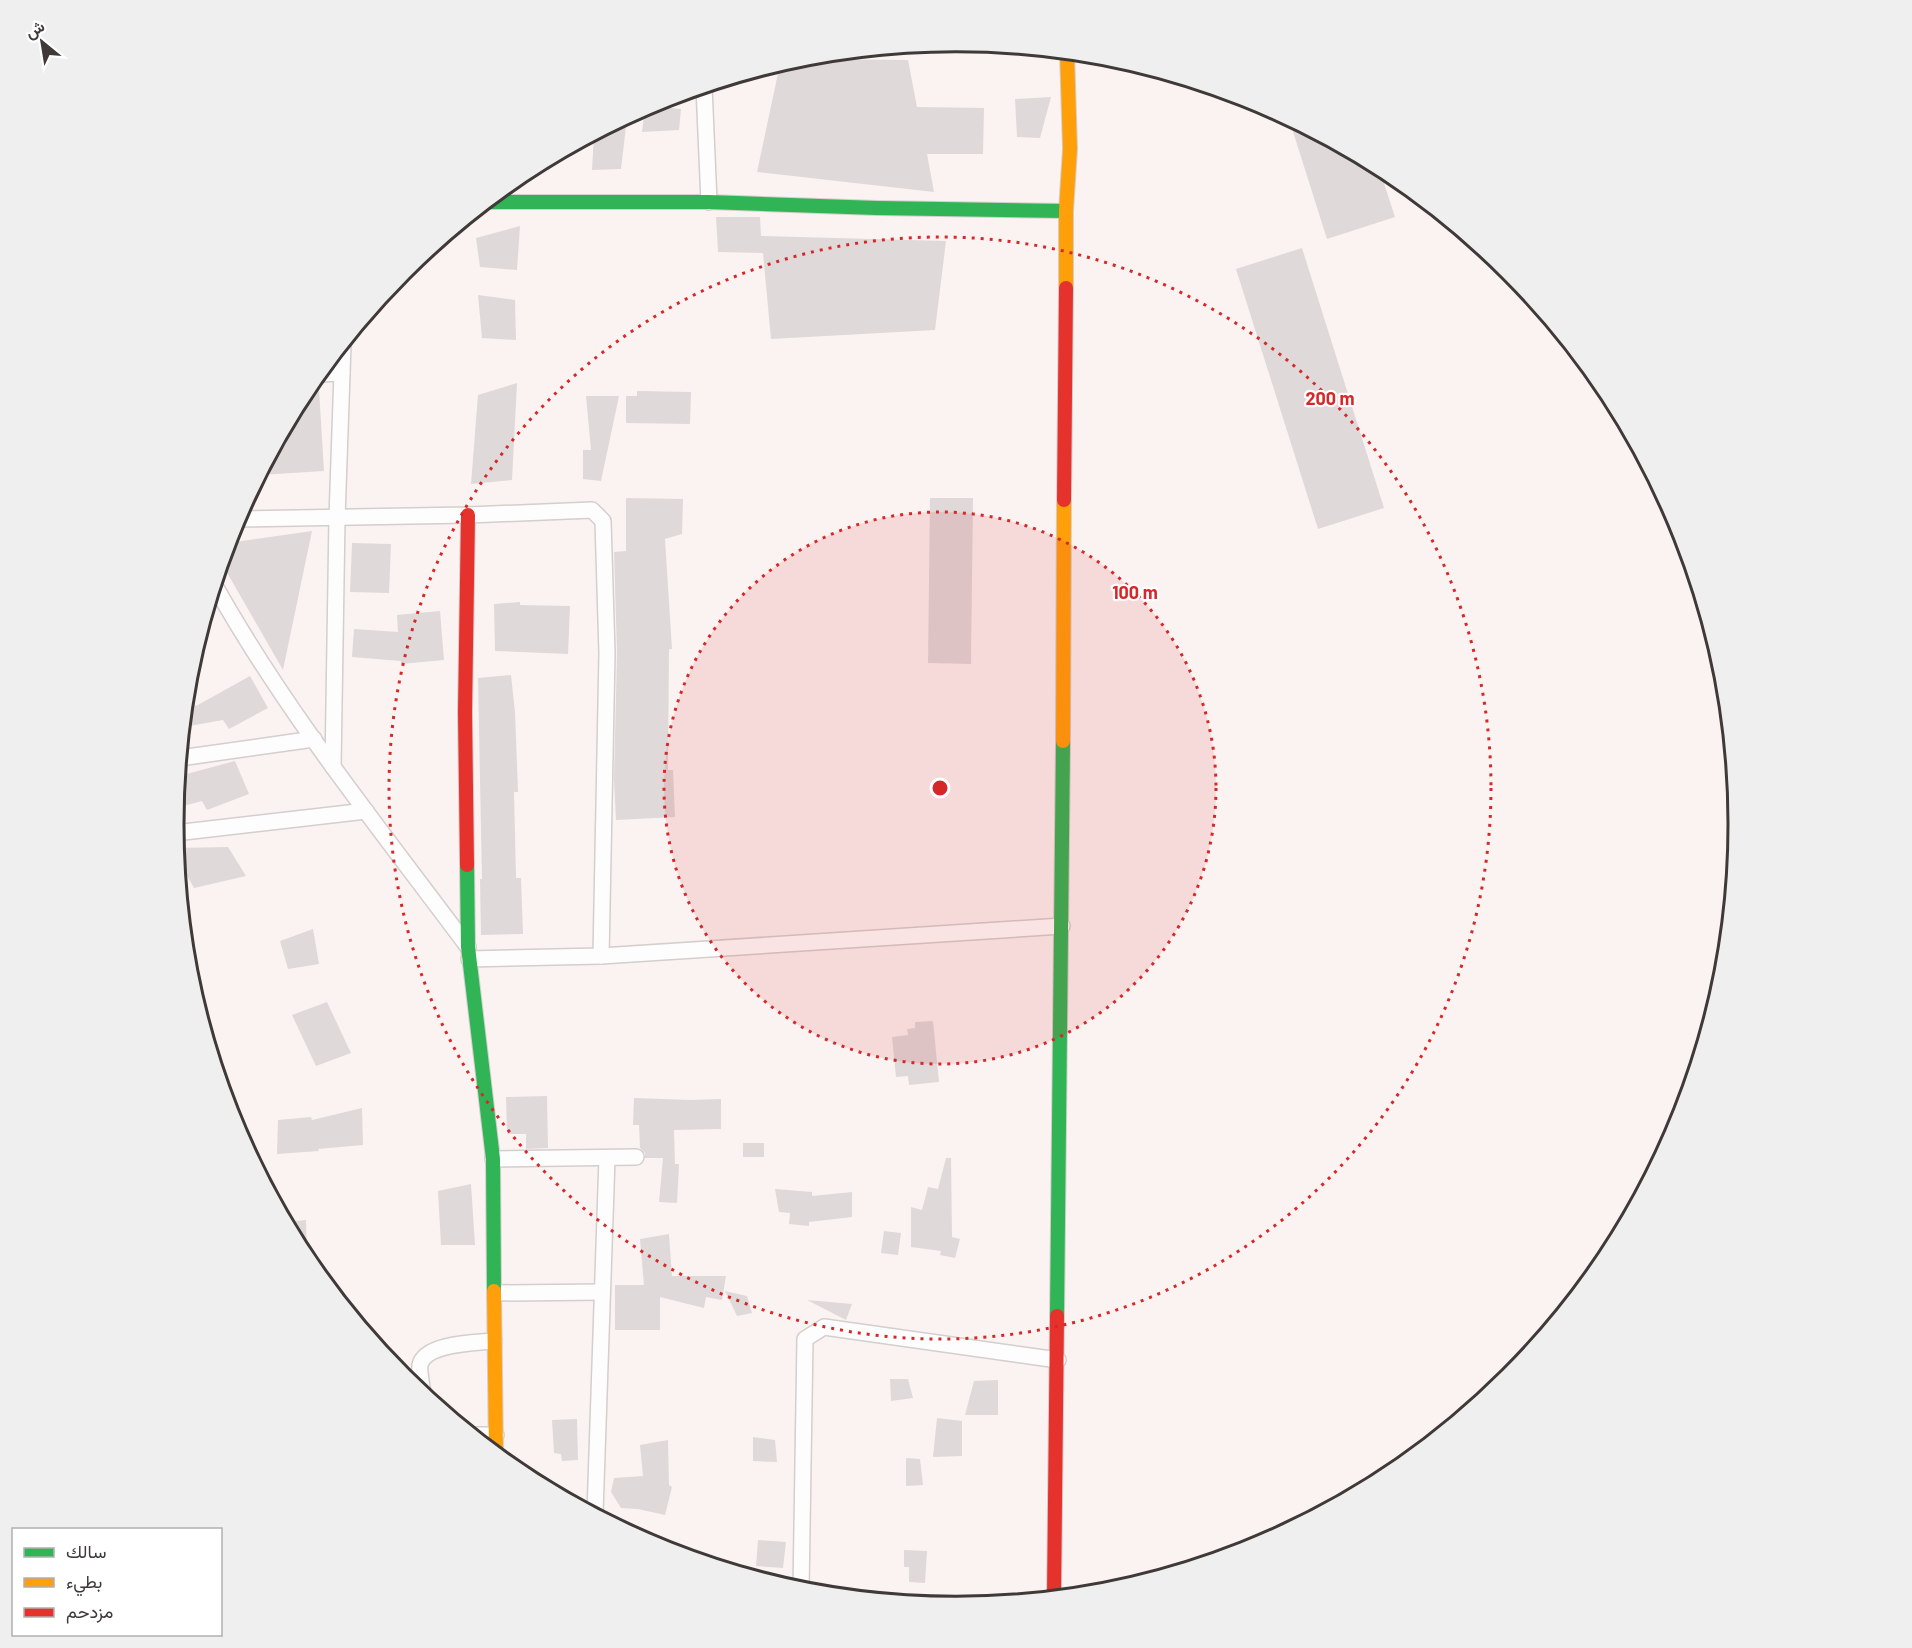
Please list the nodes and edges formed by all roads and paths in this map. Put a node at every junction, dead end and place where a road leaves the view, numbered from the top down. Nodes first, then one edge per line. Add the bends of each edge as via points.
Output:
1 (1067, 61) edge
2 (704, 94) edge
3 (500, 202) edge
4 (709, 202) junction
5 (1066, 211) junction
6 (343, 356) edge
7 (342, 373) junction
8 (330, 374) edge
9 (468, 515) junction
10 (337, 518) junction
11 (248, 519) edge
12 (219, 597) edge
13 (314, 739) junction
14 (188, 758) edge
15 (333, 767) junction
16 (366, 811) junction
17 (184, 832) edge
18 (1062, 926) junction
19 (468, 953) junction
20 (601, 956) junction
21 (636, 1157) dead end
22 (607, 1158) junction
23 (493, 1159) junction
24 (602, 1292) junction
25 (495, 1293) junction
26 (494, 1341) junction
27 (1058, 1360) junction
28 (422, 1381) edge
29 (485, 1435) edge
30 (496, 1435) junction
31 (496, 1443) edge
32 (595, 1505) edge
33 (801, 1580) edge
34 (1054, 1589) edge

1 - 5 street via 1070,149
2 - 4 street
3 - 4 street
4 - 5 street
5 - 18 street
6 - 7 street
7 - 8 street
7 - 10 street
9 - 10 street
9 - 19 street
9 - 20 street via 592,510 603,521 607,653
10 - 11 street
10 - 15 street
12 - 13 street
13 - 14 street
13 - 15 street
15 - 16 street
16 - 17 street
16 - 19 street
18 - 20 street
18 - 27 street
19 - 20 street
19 - 23 street
21 - 22 street
22 - 23 street
22 - 24 street
23 - 25 street
24 - 25 street
24 - 32 street
25 - 26 street
26 - 28 street via 434,1349 420,1366
26 - 30 street
27 - 33 street via 824,1327 805,1339
27 - 34 street
29 - 30 street
30 - 31 street

